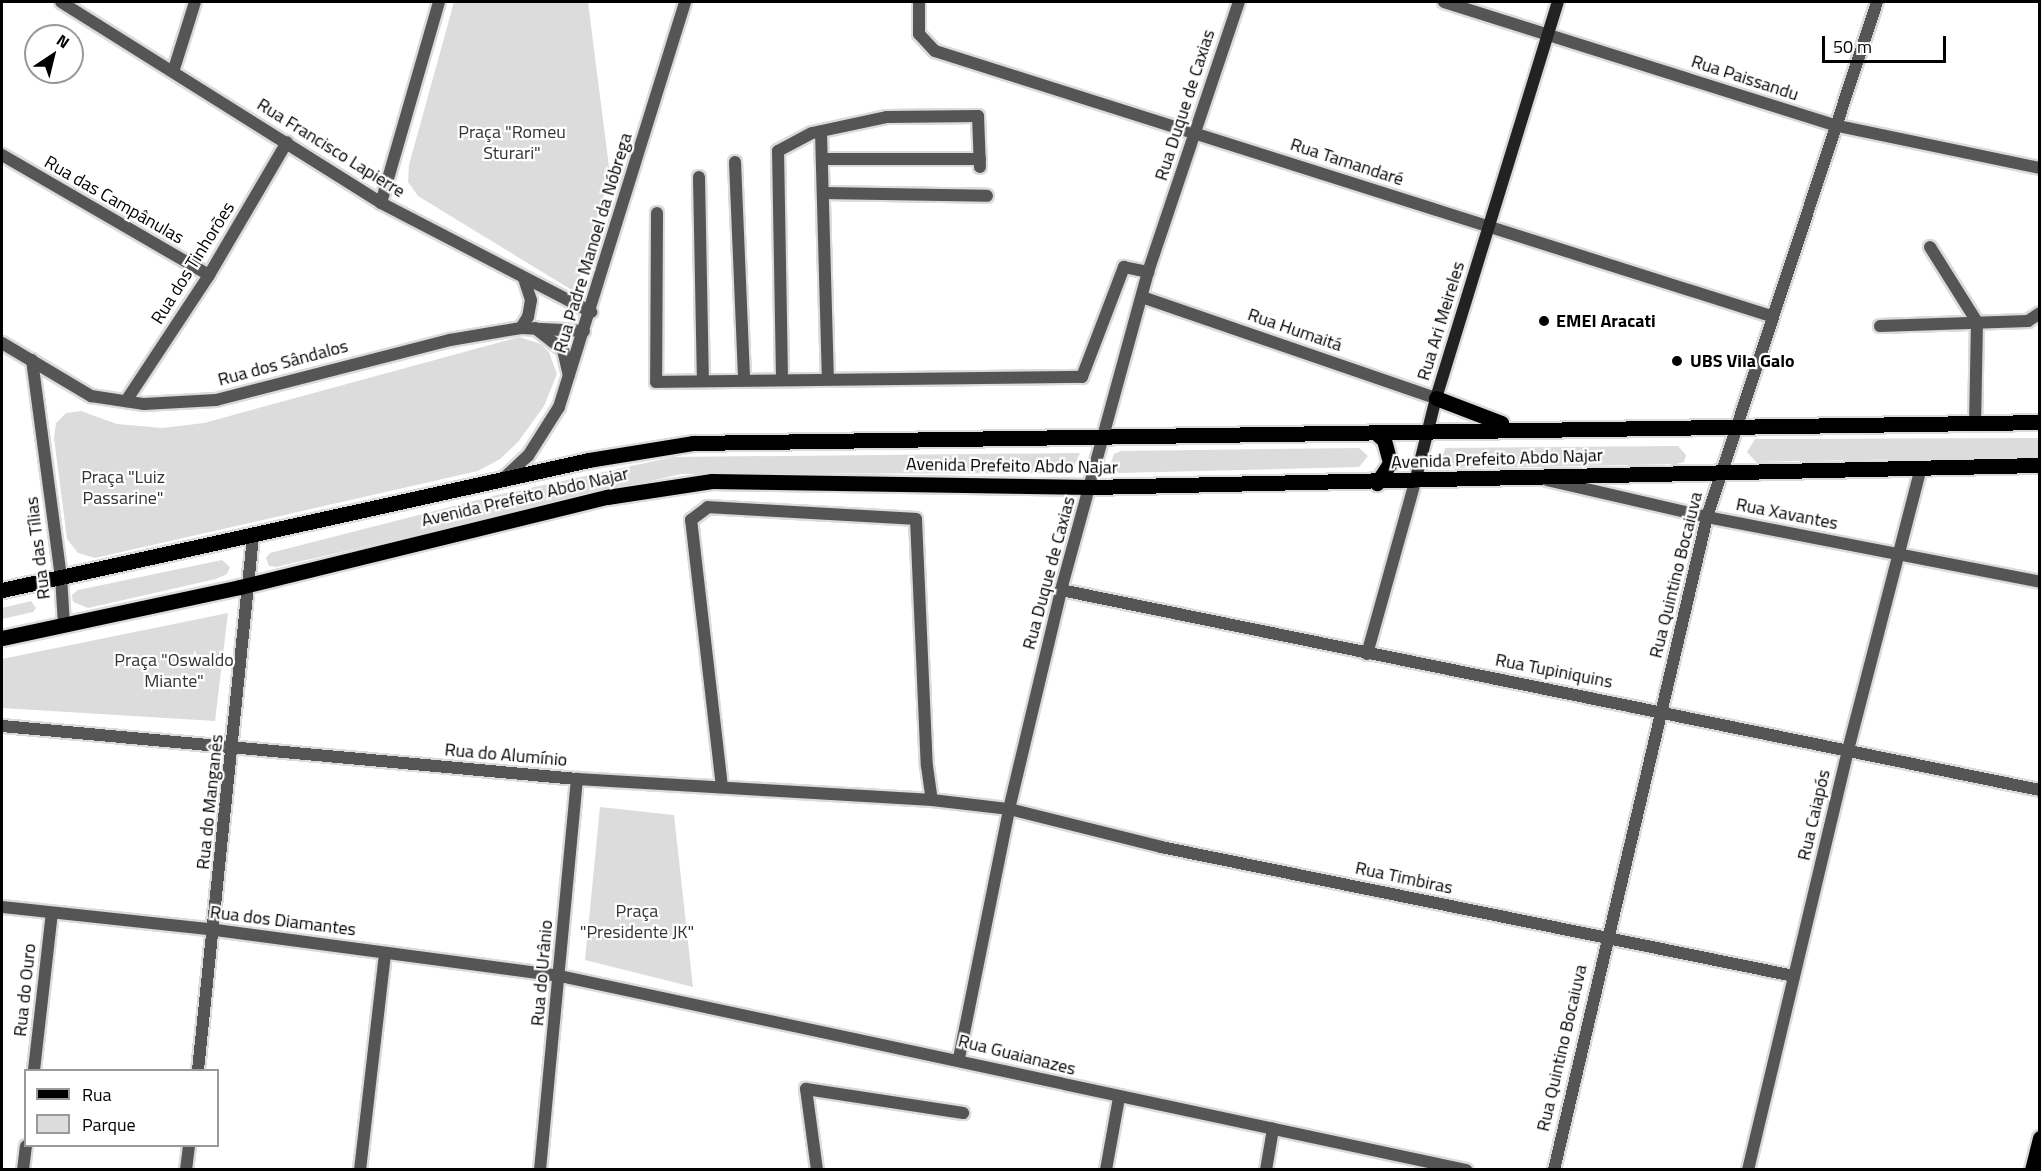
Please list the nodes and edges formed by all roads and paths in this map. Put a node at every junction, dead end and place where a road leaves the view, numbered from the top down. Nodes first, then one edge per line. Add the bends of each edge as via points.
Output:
1 (61, 2) edge
2 (195, 2) edge
3 (439, 2) edge
4 (685, 2) edge
5 (918, 2) edge
6 (1239, 2) edge
7 (1444, 2) edge
8 (1558, 2) edge
9 (1877, 2) edge
10 (1548, 34) junction
11 (174, 69) junction
12 (1834, 125) junction
13 (821, 132) junction
14 (1195, 133) junction
15 (287, 142) junction
16 (2, 155) edge
17 (822, 159) junction
18 (735, 162) dead end
19 (2040, 168) edge
20 (699, 177) dead end
21 (823, 193) junction
22 (987, 196) dead end
23 (381, 203) junction
24 (657, 213) dead end
25 (1489, 226) junction
26 (1930, 247) dead end
27 (1149, 272) junction
28 (209, 275) junction
29 (524, 279) junction
30 (1142, 297) junction
31 (591, 312) junction
32 (2040, 313) edge
33 (1771, 316) junction
34 (1977, 322) junction
35 (1880, 326) dead end
36 (521, 328) junction
37 (534, 328) junction
38 (584, 331) junction
39 (2, 342) edge
40 (32, 360) junction
41 (782, 378) junction
42 (828, 378) junction
43 (569, 380) junction
44 (744, 380) junction
45 (703, 381) junction
46 (1436, 398) junction
47 (126, 401) junction
48 (2040, 422) edge
49 (1975, 423) junction
50 (1522, 428) junction
51 (1734, 428) junction
52 (1427, 430) junction
53 (1375, 432) junction
54 (1105, 440) junction
55 (2040, 465) edge
56 (1920, 471) junction
57 (1721, 472) junction
58 (1528, 476) junction
59 (504, 478) junction
60 (1415, 482) junction
61 (1377, 483) junction
62 (1091, 488) junction
63 (1707, 518) junction
64 (253, 537) junction
65 (1899, 553) junction
66 (61, 576) junction
67 (2040, 582) edge
68 (250, 585) junction
69 (2, 590) edge
70 (1061, 590) junction
71 (64, 625) junction
72 (2, 638) edge
73 (1367, 654) junction
74 (1661, 710) junction
75 (2, 726) edge
76 (234, 747) junction
77 (1848, 750) junction
78 (577, 779) junction
79 (722, 787) junction
80 (2040, 790) edge
81 (932, 800) junction
82 (1009, 809) junction
83 (2, 907) edge
84 (52, 913) junction
85 (216, 930) junction
86 (1605, 940) junction
87 (385, 953) junction
88 (560, 976) junction
89 (1794, 976) junction
90 (959, 1059) junction
91 (34, 1069) edge
92 (198, 1069) edge
93 (1119, 1098) junction
94 (963, 1113) dead end
95 (1274, 1129) junction
96 (2040, 1138) edge
97 (26, 1147) edge
98 (189, 1147) edge
99 (23, 1170) edge
100 (186, 1170) edge
101 (360, 1170) edge
102 (540, 1170) edge
103 (817, 1170) edge
104 (1106, 1170) edge
105 (1266, 1170) edge
106 (1466, 1170) edge
107 (1554, 1170) edge
108 (1748, 1170) edge
109 (2032, 1170) edge

1 - 11 street, Rua Francisco Lapierre
2 - 11 street
3 - 23 street
4 - 31 street, Rua Padre Manoel da Nóbrega
5 - 14 street, Rua Tamandaré via 919,34 935,51
6 - 14 street, Rua Duque de Caxias
7 - 10 street, Rua Paissandu
8 - 10 main road, Rua Ari Meireles
9 - 12 street, Rua Quintino Bocaiuva
10 - 12 street, Rua Paissandu
10 - 25 main road, Rua Ari Meireles
11 - 15 street, Rua Francisco Lapierre
12 - 19 street, Rua Paissandu
12 - 33 street, Rua Quintino Bocaiuva
13 - 17 street
13 - 17 street via 887,117 978,117 980,163
13 - 41 street via 778,151
14 - 25 street, Rua Tamandaré
14 - 27 street, Rua Duque de Caxias
15 - 23 street, Rua Francisco Lapierre
15 - 28 street, Rua dos Tinhorões
16 - 28 street, Rua das Campânulas
17 - 21 street
18 - 44 street
20 - 45 street
21 - 22 street
21 - 42 street
23 - 29 street, Rua Francisco Lapierre
24 - 45 street via 656,382
25 - 33 street, Rua Tamandaré
25 - 46 main road, Rua Ari Meireles
26 - 34 street
27 - 30 street, Rua Duque de Caxias
27 - 42 street via 1124,267 1082,377
28 - 47 street, Rua dos Tinhorões
29 - 31 street, Rua Francisco Lapierre
29 - 36 street via 531,300
30 - 46 street, Rua Humaitá
30 - 54 street, Rua Duque de Caxias
31 - 38 street, Rua Padre Manoel da Nóbrega
32 - 34 street via 2028,321
33 - 51 street, Rua Quintino Bocaiuva
34 - 35 street
34 - 49 street
36 - 37 street, Rua dos Sândalos
36 - 47 street, Rua dos Sândalos via 450,340 216,400 144,404
37 - 38 street, Rua dos Sândalos
37 - 43 street via 562,350
38 - 43 street, Rua Padre Manoel da Nóbrega
39 - 40 street, Rua dos Sândalos
40 - 47 street, Rua dos Sândalos via 92,396
40 - 66 street, Rua das Tílias
41 - 42 street
41 - 44 street
43 - 59 street, Rua Padre Manoel da Nóbrega via 545,433
44 - 45 street
46 - 50 main road via 1478,416
46 - 52 main road, Rua Ari Meireles
48 - 49 main road, Avenida Prefeito Abdo Najar
49 - 51 main road, Avenida Prefeito Abdo Najar
50 - 51 main road, Avenida Prefeito Abdo Najar
50 - 52 main road, Avenida Prefeito Abdo Najar
51 - 57 street, Rua Quintino Bocaiuva
52 - 53 main road, Avenida Prefeito Abdo Najar
52 - 60 main road, Rua Ari Meireles
53 - 54 main road, Avenida Prefeito Abdo Najar
53 - 61 main road via 1384,440 1390,457 1386,474
54 - 59 main road, Avenida Prefeito Abdo Najar via 693,443 648,448
54 - 62 street, Rua Duque de Caxias
55 - 56 main road, Avenida Prefeito Abdo Najar
56 - 57 main road, Avenida Prefeito Abdo Najar
56 - 65 street, Rua Caiapós
57 - 58 main road, Avenida Prefeito Abdo Najar
57 - 63 street, Rua Quintino Bocaiuva
58 - 60 main road, Avenida Prefeito Abdo Najar
58 - 63 street, Rua Xavantes
59 - 64 main road, Avenida Prefeito Abdo Najar
60 - 61 main road, Avenida Prefeito Abdo Najar
60 - 73 street, Rua Ari Meireles
61 - 62 main road, Avenida Prefeito Abdo Najar
62 - 68 main road, Avenida Prefeito Abdo Najar via 712,481 660,487 504,521
62 - 70 street, Rua Duque de Caxias
63 - 65 street, Rua Xavantes
63 - 74 street, Rua Quintino Bocaiuva
64 - 66 main road, Avenida Prefeito Abdo Najar
64 - 68 street, Rua do Manganês
65 - 67 street, Rua Xavantes
65 - 77 street, Rua Caiapós
66 - 69 main road, Avenida Prefeito Abdo Najar
66 - 71 street, Rua das Tílias
68 - 71 main road, Avenida Prefeito Abdo Najar
68 - 76 street, Rua do Manganês
70 - 73 street, Rua Tupiniquins
70 - 82 street, Rua Duque de Caxias
71 - 72 main road, Avenida Prefeito Abdo Najar
73 - 74 street, Rua Tupiniquins
74 - 77 street, Rua Tupiniquins
74 - 86 street, Rua Quintino Bocaiuva
75 - 76 street, Rua do Alumínio
76 - 78 street, Rua do Alumínio
76 - 85 street, Rua do Manganês
77 - 80 street, Rua Tupiniquins
77 - 89 street, Rua Caiapós
78 - 79 street, Rua do Alumínio
78 - 88 street, Rua do Urânio
79 - 81 street, Rua do Alumínio
79 - 81 street via 691,520 708,507 916,519 927,766
81 - 82 street, Rua do Alumínio
82 - 86 street, Rua Timbiras via 1161,847
82 - 90 street, Rua Duque de Caxias
83 - 84 street, Rua dos Diamantes
84 - 85 street, Rua dos Diamantes
84 - 91 street, Rua do Ouro
85 - 87 street, Rua dos Diamantes
85 - 92 street, Rua do Manganês
86 - 89 street, Rua Timbiras
86 - 107 street, Rua Quintino Bocaiuva
87 - 88 street, Rua dos Diamantes
87 - 101 street
88 - 90 street, Rua Guaianazes
88 - 102 street, Rua do Urânio
89 - 108 street, Rua Caiapós
90 - 93 street, Rua Guaianazes
93 - 95 street, Rua Guaianazes
93 - 104 street
94 - 103 street via 806,1089
95 - 105 street
95 - 106 street, Rua Guaianazes
96 - 109 main road
97 - 99 street
98 - 100 street

